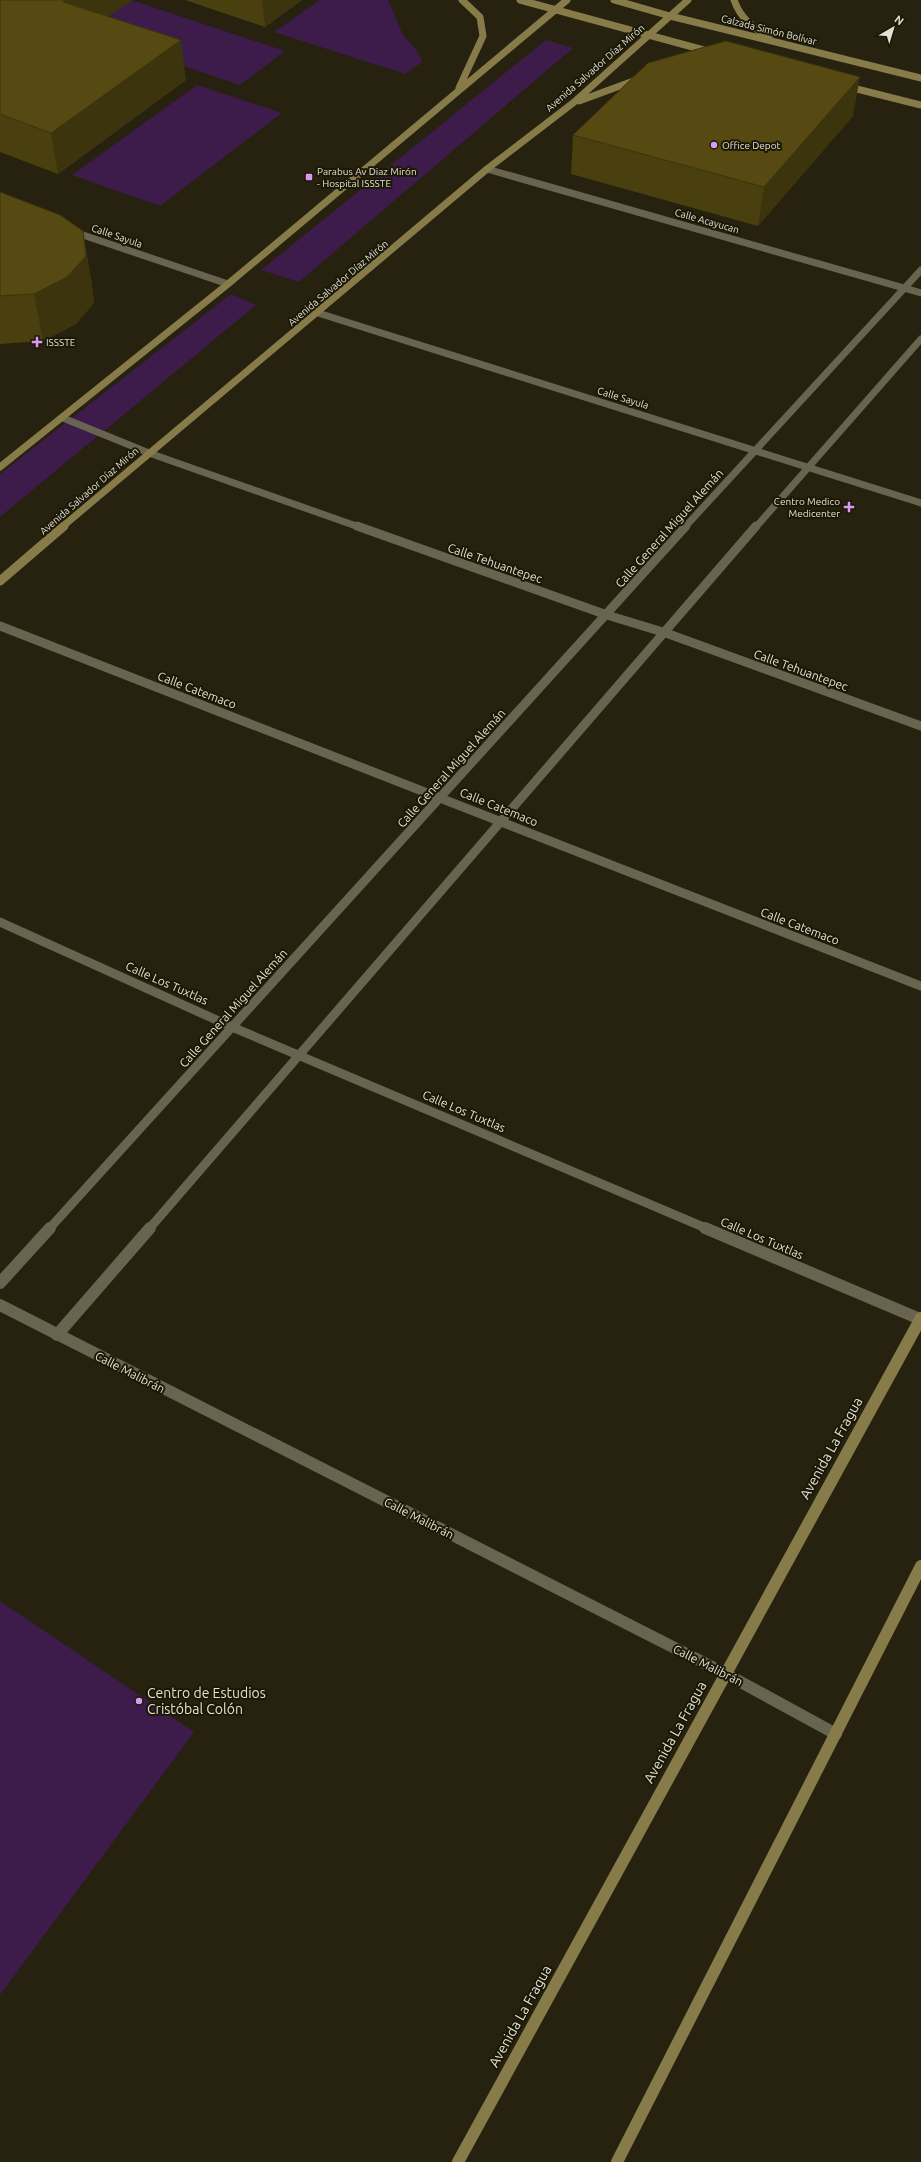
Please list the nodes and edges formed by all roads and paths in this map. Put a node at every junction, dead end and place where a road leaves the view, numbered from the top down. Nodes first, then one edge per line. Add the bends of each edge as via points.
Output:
1 (462, 0) edge
2 (520, 0) edge
3 (567, 0) edge
4 (614, 0) edge
5 (688, 0) edge
6 (734, 0) edge
7 (555, 10) junction
8 (670, 16) junction
9 (647, 36) junction
10 (782, 44) junction
11 (715, 53) edge
12 (647, 77) edge
13 (921, 78) edge
14 (837, 84) edge
15 (458, 92) junction
16 (573, 103) junction
17 (921, 105) edge
18 (487, 169) junction
19 (63, 228) edge
20 (921, 270) edge
21 (228, 284) junction
22 (904, 288) junction
23 (921, 293) edge
24 (318, 313) junction
25 (921, 339) edge
26 (63, 418) junction
27 (755, 450) junction
28 (149, 453) junction
29 (0, 468) edge
30 (807, 468) junction
31 (921, 503) edge
32 (0, 581) edge
33 (607, 615) junction
34 (0, 626) edge
35 (666, 633) junction
36 (921, 726) edge
37 (441, 798) junction
38 (502, 822) junction
39 (0, 922) edge
40 (921, 986) edge
41 (232, 1027) junction
42 (298, 1055) junction
43 (0, 1282) edge
44 (0, 1305) edge
45 (921, 1318) edge
46 (57, 1335) junction
47 (921, 1566) edge
48 (726, 1674) junction
49 (836, 1734) junction
50 (458, 2162) edge
51 (617, 2162) edge

1 - 15 main road via 480,17 483,36
2 - 7 main road
3 - 7 main road
4 - 8 main road, Calzada Simón Bolívar
5 - 8 main road, Avenida Salvador Díaz Mirón
6 - 10 main road via 738,13 746,25
7 - 9 main road
7 - 15 main road
8 - 9 main road, Avenida Salvador Díaz Mirón
8 - 10 main road, Calzada Simón Bolívar
9 - 11 main road
9 - 16 main road, Avenida Salvador Díaz Mirón
10 - 13 main road, Calzada Simón Bolívar
12 - 16 main road
14 - 17 main road
15 - 21 main road
16 - 18 main road, Avenida Salvador Díaz Mirón
18 - 22 street, Calle Acayucan
18 - 24 main road, Avenida Salvador Díaz Mirón
19 - 21 street, Calle Sayula
20 - 22 street, Calle General Miguel Alemán
21 - 26 main road
22 - 23 street, Calle Acayucan
22 - 27 street, Calle General Miguel Alemán
24 - 27 street, Calle Sayula
24 - 28 main road, Avenida Salvador Díaz Mirón
25 - 30 street
26 - 28 street, Calle Tehuantepec
26 - 29 main road
27 - 30 street, Calle Sayula
27 - 33 street, Calle General Miguel Alemán
28 - 32 main road, Avenida Salvador Díaz Mirón
28 - 33 street, Calle Tehuantepec
30 - 31 street, Calle Sayula
30 - 35 street
33 - 35 street, Calle Tehuantepec
33 - 37 street, Calle General Miguel Alemán
34 - 37 street, Calle Catemaco
35 - 36 street, Calle Tehuantepec
35 - 38 street
37 - 38 street, Calle Catemaco
37 - 41 street, Calle General Miguel Alemán
38 - 40 street, Calle Catemaco
38 - 42 street
39 - 41 street, Calle Los Tuxtlas
41 - 42 street, Calle Los Tuxtlas
41 - 43 street, Calle General Miguel Alemán
42 - 45 street, Calle Los Tuxtlas
42 - 46 street
44 - 46 street, Calle Malibrán
45 - 48 main road, Avenida La Fragua
46 - 48 street, Calle Malibrán
47 - 49 main road
48 - 49 street, Calle Malibrán
48 - 50 main road, Avenida La Fragua
49 - 51 main road

